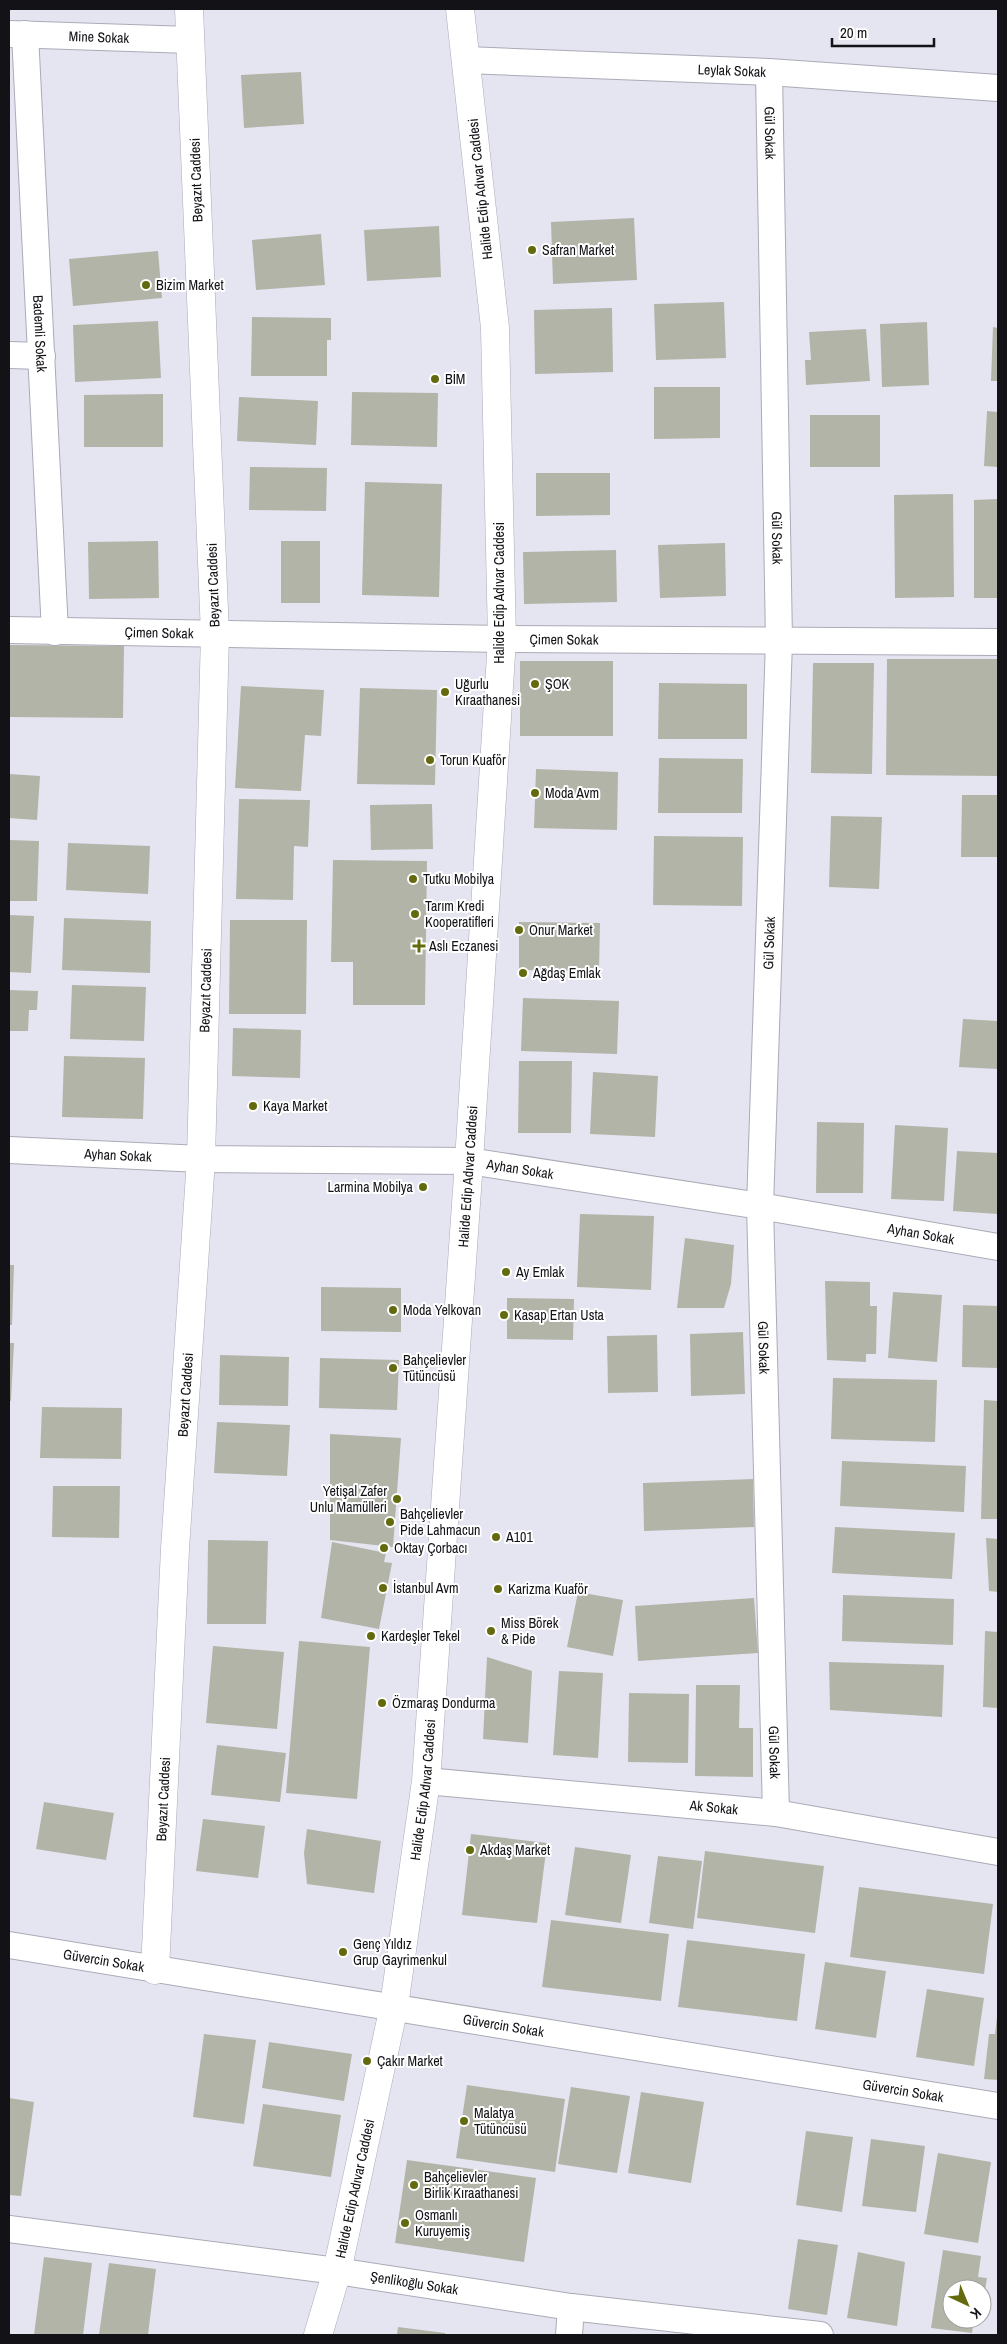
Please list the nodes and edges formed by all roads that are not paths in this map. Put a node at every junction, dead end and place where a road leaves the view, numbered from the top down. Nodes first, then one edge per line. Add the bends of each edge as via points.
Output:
1 (189, 9) edge
2 (460, 9) edge
3 (17, 34) edge
4 (190, 40) junction
5 (466, 60) junction
6 (769, 72) junction
7 (998, 88) edge
8 (9, 355) edge
9 (42, 356) junction
10 (9, 630) edge
11 (55, 632) junction
12 (215, 634) junction
13 (502, 639) junction
14 (779, 641) junction
15 (998, 642) edge
16 (9, 1150) edge
17 (201, 1159) junction
18 (469, 1161) junction
19 (760, 1206) junction
20 (998, 1248) edge
21 (426, 1781) junction
22 (776, 1813) junction
23 (998, 1852) edge
24 (9, 1945) edge
25 (155, 1970) junction
26 (394, 2006) junction
27 (998, 2106) edge
28 (9, 2229) edge
29 (337, 2271) junction
30 (572, 2307) junction
31 (792, 2334) edge
32 (318, 2335) edge
33 (569, 2335) edge
34 (820, 2335) edge

1 - 4 street, Beyazıt Caddesi
2 - 5 street, Halide Edip Adıvar Caddesi
3 - 4 street, Mine Sokak
3 - 9 street, Bademli Sokak
4 - 12 street, Beyazıt Caddesi
5 - 6 street, Leylak Sokak
5 - 13 street, Halide Edip Adıvar Caddesi via 495,328
6 - 7 street, Leylak Sokak
6 - 14 street, Gül Sokak
8 - 9 street
9 - 11 street, Bademli Sokak
10 - 11 street, Çimen Sokak
11 - 12 street, Çimen Sokak
12 - 13 street, Çimen Sokak
12 - 17 street, Beyazıt Caddesi
13 - 14 street, Çimen Sokak
13 - 18 street, Halide Edip Adıvar Caddesi
14 - 15 street, Çimen Sokak
14 - 19 street, Gül Sokak
16 - 17 street, Ayhan Sokak
17 - 18 street, Ayhan Sokak
17 - 25 street, Beyazıt Caddesi via 175,1549
18 - 19 street, Ayhan Sokak
18 - 21 street, Halide Edip Adıvar Caddesi
19 - 20 street, Ayhan Sokak
19 - 22 street, Gül Sokak
21 - 22 street, Ak Sokak
21 - 26 street, Halide Edip Adıvar Caddesi
22 - 23 street, Ak Sokak
24 - 25 street, Güvercin Sokak
25 - 26 street, Güvercin Sokak
26 - 27 street, Güvercin Sokak
26 - 29 street, Halide Edip Adıvar Caddesi
28 - 29 street, Şenlikoğlu Sokak
29 - 30 street, Şenlikoğlu Sokak
29 - 32 street, Halide Edip Adıvar Caddesi
30 - 31 street, Şenlikoğlu Sokak
30 - 33 street
31 - 34 street, Şenlikoğlu Sokak

